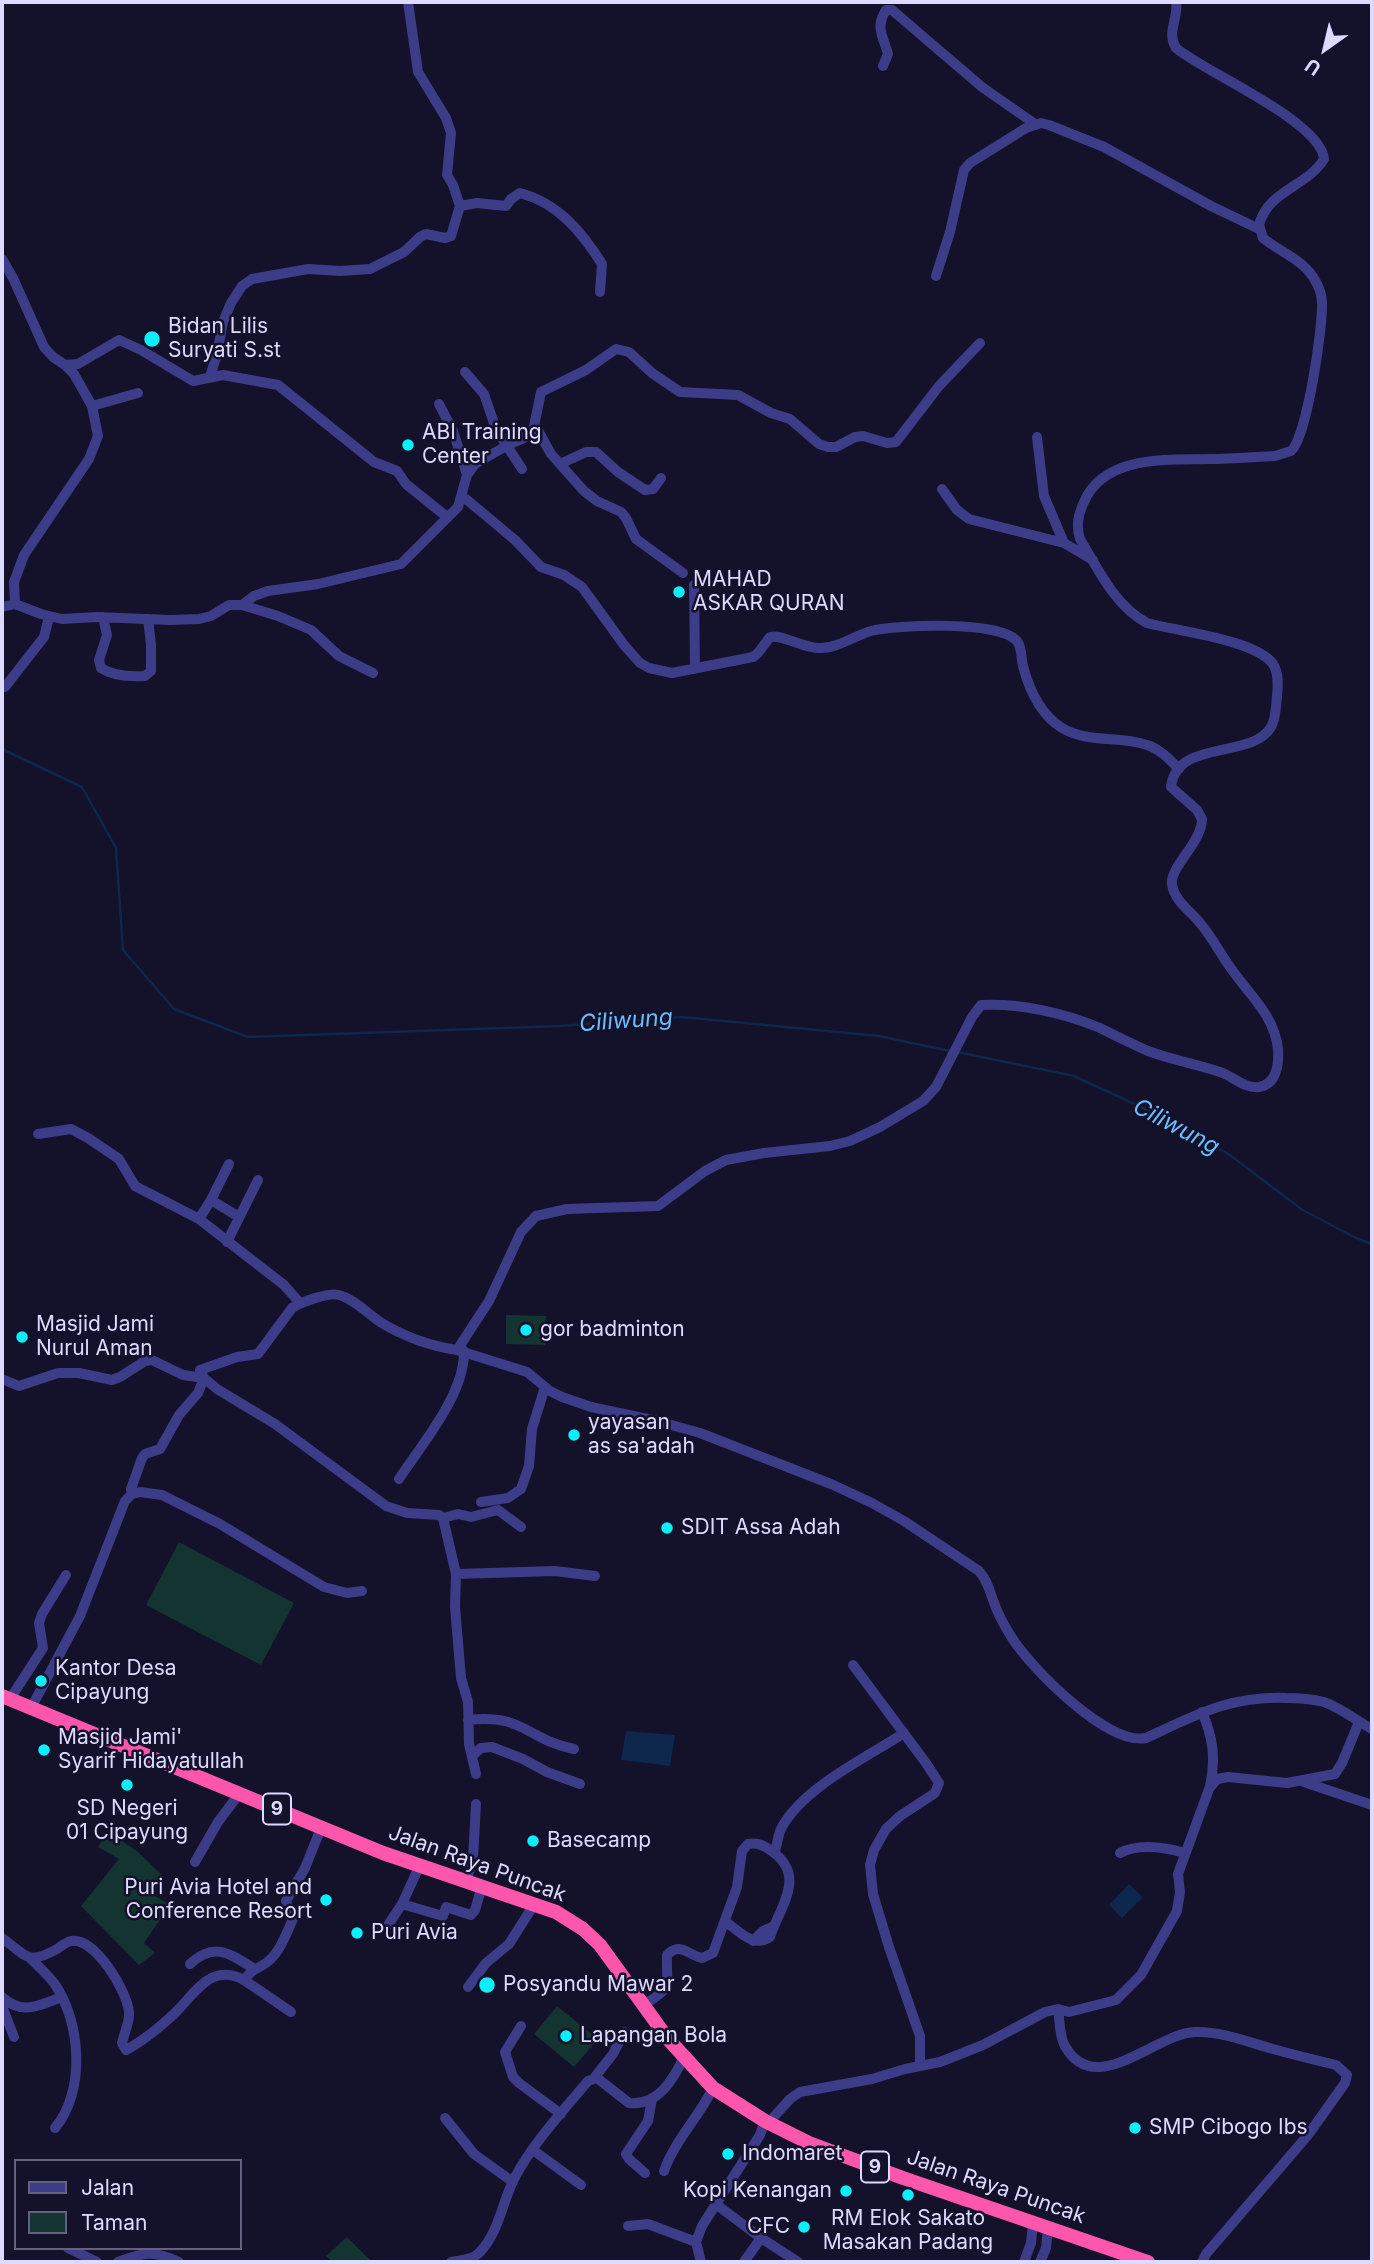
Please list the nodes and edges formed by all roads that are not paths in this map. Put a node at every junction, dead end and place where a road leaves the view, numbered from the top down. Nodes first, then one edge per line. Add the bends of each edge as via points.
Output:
1 (408, 2) edge
2 (1176, 2) edge
3 (883, 66) dead end
4 (1035, 124) junction
5 (460, 206) junction
6 (1259, 229) junction
7 (2, 259) edge
8 (936, 276) dead end
9 (600, 292) dead end
10 (980, 343) dead end
11 (65, 365) junction
12 (465, 372) dead end
13 (210, 377) junction
14 (138, 393) dead end
15 (439, 404) dead end
16 (92, 406) junction
17 (536, 427) junction
18 (1037, 437) dead end
19 (508, 444) junction
20 (560, 464) junction
21 (523, 469) dead end
22 (467, 475) junction
23 (661, 478) dead end
24 (942, 489) dead end
25 (461, 500) junction
26 (447, 517) junction
27 (1064, 544) junction
28 (1093, 560) junction
29 (683, 573) dead end
30 (694, 585) dead end
31 (15, 604) junction
32 (242, 605) junction
33 (2, 607) edge
34 (49, 617) junction
35 (103, 617) junction
36 (148, 619) junction
37 (695, 668) junction
38 (373, 673) dead end
39 (5, 687) dead end
40 (1179, 769) junction
41 (38, 1134) dead end
42 (229, 1164) dead end
43 (258, 1180) dead end
44 (211, 1200) junction
45 (239, 1217) junction
46 (199, 1219) junction
47 (227, 1242) junction
48 (300, 1303) junction
49 (460, 1351) junction
50 (204, 1378) junction
51 (2, 1379) edge
52 (545, 1387) junction
53 (399, 1479) dead end
54 (132, 1494) junction
55 (481, 1502) dead end
56 (443, 1518) junction
57 (521, 1527) dead end
58 (457, 1574) junction
59 (66, 1575) dead end
60 (596, 1576) dead end
61 (362, 1591) dead end
62 (853, 1665) dead end
63 (6, 1698) edge
64 (31, 1708) junction
65 (1202, 1712) junction
66 (468, 1720) junction
67 (1359, 1722) junction
68 (1372, 1729) edge
69 (904, 1733) junction
70 (574, 1749) dead end
71 (472, 1756) junction
72 (476, 1774) dead end
73 (1300, 1781) junction
74 (580, 1784) dead end
75 (1209, 1789) junction
76 (239, 1794) junction
77 (476, 1804) dead end
78 (1372, 1805) edge
79 (321, 1828) junction
80 (774, 1853) junction
81 (1120, 1853) dead end
82 (1185, 1853) junction
83 (195, 1862) dead end
84 (419, 1867) junction
85 (468, 1875) dead end
86 (482, 1886) junction
87 (535, 1903) junction
88 (402, 1905) junction
89 (726, 1922) junction
90 (388, 1925) dead end
91 (2, 1938) edge
92 (31, 1959) junction
93 (190, 1964) dead end
94 (253, 1968) junction
95 (244, 1980) junction
96 (468, 1987) dead end
97 (2, 1997) edge
98 (62, 1997) junction
99 (643, 2005) junction
100 (2, 2006) edge
101 (1058, 2010) junction
102 (291, 2012) dead end
103 (521, 2026) dead end
104 (624, 2032) dead end
105 (14, 2037) dead end
106 (684, 2057) junction
107 (920, 2066) junction
108 (594, 2078) junction
109 (713, 2088) junction
110 (652, 2099) junction
111 (561, 2114) junction
112 (445, 2118) dead end
113 (765, 2120) junction
114 (55, 2128) dead end
115 (533, 2150) junction
116 (664, 2171) dead end
117 (645, 2173) dead end
118 (513, 2182) junction
119 (581, 2185) dead end
120 (717, 2205) junction
121 (1041, 2225) junction
122 (628, 2227) dead end
123 (761, 2238) junction
124 (696, 2242) junction
125 (72, 2250) edge
126 (479, 2260) edge
127 (97, 2262) edge
128 (118, 2262) edge
129 (179, 2262) edge
130 (451, 2262) edge
131 (701, 2262) edge
132 (744, 2262) edge
133 (798, 2262) edge
134 (1024, 2262) edge
135 (1040, 2262) edge
136 (1148, 2262) edge
137 (1202, 2262) edge

1 - 5 street via 418,72 450,127 447,175
2 - 6 street via 1172,38 1176,48 1282,113 1324,154 1318,168 1268,205
3 - 4 street via 888,54 879,23 886,10 892,10 982,87
4 - 6 street via 1104,147
4 - 8 street via 964,170
5 - 9 street via 506,206 520,193 560,212 602,264
5 - 13 street via 451,236 426,234 397,257 370,270 301,269 252,279 231,303
6 - 28 street via 1268,242 1311,272 1321,293 1319,341 1297,444 1275,456 1164,460 1112,473 1090,492 1077,522 1080,539
7 - 11 street via 44,347
10 - 17 street via 893,443 863,436 836,447 819,444 790,419 738,395 680,392 619,349 541,392
11 - 13 street via 83,362 119,340 190,380
11 - 16 street
12 - 19 street via 484,394 496,429
13 - 26 street via 223,375 278,385 374,462 397,471
14 - 16 street
15 - 22 street
16 - 31 street via 96,444 24,555 14,582
17 - 19 street
17 - 20 street
18 - 27 street via 1044,496
19 - 21 street
19 - 22 street
20 - 23 street via 596,452 645,490 653,489
20 - 29 street via 592,498 621,512 636,539
22 - 25 street
24 - 27 street via 969,519
25 - 26 street
25 - 37 street via 485,513 541,567 582,587 640,663 664,672
26 - 32 street via 401,564 268,591
27 - 28 street
28 - 40 street via 1118,600 1136,617 1244,646 1276,669 1277,698 1269,731 1249,743 1197,756
30 - 37 street
31 - 33 street
31 - 34 street
32 - 36 street via 199,619
32 - 38 street via 311,630 339,656
34 - 35 street
34 - 39 street via 44,637
35 - 36 street
35 - 36 street via 107,635 101,668 137,677 151,671
37 - 40 street via 752,657 772,636 818,649 891,627 996,631 1018,641 1035,697 1059,726 1078,735 1147,745
40 - 49 street via 1171,787 1197,810 1202,824 1172,884 1177,897 1272,1023 1278,1052 1272,1080 1263,1086 1245,1086 1228,1075 1149,1051 1073,1018 1029,1008 981,1005 936,1087 923,1101 850,1141 726,1160 662,1205 567,1209 536,1216 521,1232
41 - 46 street via 71,1129 119,1159 135,1186
42 - 44 street
43 - 45 street
44 - 45 street
44 - 46 street
45 - 47 street
46 - 47 street
47 - 48 street via 284,1285
48 - 49 street via 338,1294 398,1332
48 - 50 street via 287,1313 258,1354 200,1370
49 - 52 street via 527,1372
49 - 53 street via 462,1372 452,1395
50 - 51 street via 183,1375 152,1360 112,1380 58,1373 19,1386
50 - 54 street via 160,1449 142,1458
50 - 56 street via 386,1506
52 - 55 street via 521,1489 508,1498
52 - 65 street via 591,1407 720,1440 862,1498 904,1521 979,1571 1011,1637 1030,1663 1100,1725 1118,1734 1146,1738
54 - 61 street via 148,1492 174,1500 324,1587 346,1593
54 - 64 street via 125,1501 80,1616
56 - 57 street via 498,1510
56 - 58 street
58 - 60 street via 555,1571
58 - 66 street via 456,1625
59 - 63 street via 39,1623 43,1648
62 - 69 street
63 - 64 highway, Jalan Raya Puncak / 9
64 - 76 highway, Jalan Raya Puncak / 9
65 - 67 street via 1235,1701 1299,1698 1325,1703
65 - 75 street via 1213,1751
66 - 70 street via 511,1721 553,1744
66 - 71 street
67 - 68 street
67 - 73 street via 1337,1772
69 - 80 street via 802,1803 781,1829
69 - 107 street via 939,1787 886,1829 870,1865 888,1947 920,2036
71 - 72 street
71 - 74 street via 481,1748 492,1747
73 - 75 street via 1220,1777
73 - 78 street
75 - 82 street
76 - 79 highway, Jalan Raya Puncak / 9
76 - 83 street
77 - 85 street
79 - 84 highway, Jalan Raya Puncak / 9
79 - 94 street via 306,1868 286,1901 293,1919 278,1951
80 - 89 street via 754,1843 744,1848
80 - 89 street via 786,1865 789,1888 769,1939 753,1941
81 - 82 street via 1142,1847
82 - 101 street via 1178,1874 1177,1911 1140,1975 1116,2000 1069,2012
84 - 86 highway, Jalan Raya Puncak / 9
84 - 88 street
86 - 87 highway, Jalan Raya Puncak / 9
86 - 88 street via 471,1914 446,1907 443,1916
87 - 96 street via 509,1944 486,1963
87 - 99 highway, Jalan Raya Puncak / 9 via 570,1920 600,1945
88 - 90 street
89 - 99 street via 711,1956 697,1957 679,1948 667,1955 665,1989
91 - 92 street
92 - 95 street via 40,1959 70,1941 79,1942 107,1963 128,2003 122,2043 126,2050 213,1977 233,1974
92 - 98 street
93 - 94 street via 206,1952 218,1951
94 - 95 street
95 - 102 street
97 - 98 street via 25,2009
98 - 114 street via 70,2019 76,2073 66,2113
99 - 106 highway, Jalan Raya Puncak / 9
100 - 105 street
101 - 107 street via 1045,2012 964,2053
101 - 137 street via 1064,2045 1091,2067 1106,2067 1162,2041 1197,2031 1336,2066 1347,2075 1308,2135
103 - 111 street via 505,2052 513,2077
104 - 108 street
106 - 109 highway, Jalan Raya Puncak / 9
106 - 110 street via 675,2076
107 - 113 street via 800,2092 771,2120
108 - 110 street via 629,2103
108 - 111 street
109 - 113 highway, Jalan Raya Puncak / 9
109 - 116 street
110 - 117 street via 648,2121 626,2154
111 - 115 street
112 - 118 street via 474,2154
113 - 120 street
113 - 121 highway, Jalan Raya Puncak / 9 via 809,2143
115 - 118 street
115 - 119 street
118 - 126 street
120 - 123 street
120 - 124 street
121 - 134 street
121 - 135 street via 1046,2248
121 - 136 highway, Jalan Raya Puncak / 9
122 - 124 street via 648,2224
123 - 132 street
123 - 133 street
124 - 131 street
125 - 127 street
126 - 130 street
128 - 129 street via 149,2253

